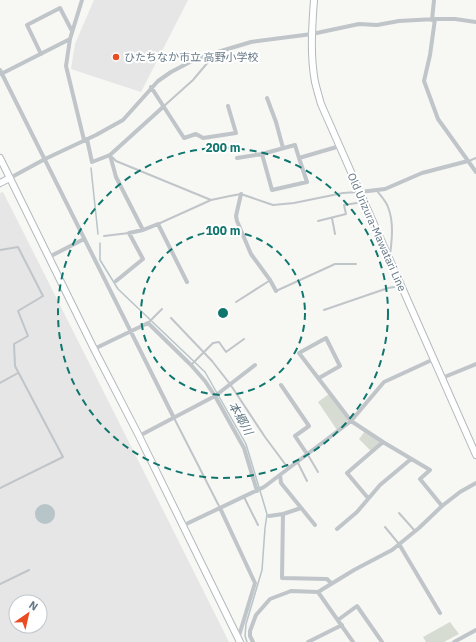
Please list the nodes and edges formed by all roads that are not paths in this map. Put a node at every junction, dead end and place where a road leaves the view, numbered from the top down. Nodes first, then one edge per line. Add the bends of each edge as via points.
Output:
1 (314, 0) edge
2 (434, 0) edge
3 (80, 1) edge
4 (433, 20) junction
5 (476, 22) edge
6 (72, 31) junction
7 (312, 34) junction
8 (70, 39) junction
9 (216, 52) junction
10 (41, 54) junction
11 (1, 73) edge
12 (151, 88) junction
13 (267, 98) dead end
14 (228, 106) dead end
15 (163, 107) junction
16 (85, 140) junction
17 (340, 146) junction
18 (283, 148) junction
19 (262, 154) junction
20 (110, 155) junction
21 (0, 158) edge
22 (237, 158) dead end
23 (299, 158) junction
24 (476, 158) edge
25 (45, 159) junction
26 (468, 161) junction
27 (476, 172) edge
28 (10, 178) junction
29 (0, 183) edge
30 (377, 190) junction
31 (360, 192) junction
32 (241, 194) junction
33 (211, 200) junction
34 (364, 202) junction
35 (332, 218) junction
36 (318, 221) dead end
37 (158, 224) junction
38 (143, 230) junction
39 (129, 233) junction
40 (335, 234) dead end
41 (104, 236) dead end
42 (84, 239) junction
43 (0, 250) edge
44 (49, 257) junction
45 (390, 260) junction
46 (356, 264) dead end
47 (270, 280) junction
48 (116, 281) dead end
49 (186, 282) dead end
50 (401, 286) junction
51 (276, 291) joint
52 (236, 302) dead end
53 (162, 309) dead end
54 (324, 310) dead end
55 (171, 318) dead end
56 (148, 323) junction
57 (131, 331) junction
58 (244, 339) dead end
59 (94, 349) junction
60 (204, 352) junction
61 (434, 359) junction
62 (191, 364) junction
63 (476, 364) edge
64 (255, 365) dead end
65 (19, 373) junction
66 (319, 378) junction
67 (442, 378) junction
68 (0, 383) edge
69 (230, 384) junction
70 (281, 385) dead end
71 (215, 396) junction
72 (174, 418) junction
73 (351, 421) junction
74 (139, 436) junction
75 (383, 442) junction
76 (307, 454) junction
77 (476, 455) edge
78 (411, 459) junction
79 (297, 462) junction
80 (288, 469) junction
81 (318, 472) dead end
82 (280, 475) junction
83 (307, 481) dead end
84 (476, 483) edge
85 (0, 488) edge
86 (256, 491) junction
87 (244, 497) junction
88 (368, 498) junction
89 (442, 506) junction
90 (220, 508) junction
91 (301, 508) junction
92 (399, 513) dead end
93 (283, 514) junction
94 (269, 516) dead end
95 (258, 525) dead end
96 (315, 525) dead end
97 (182, 526) junction
98 (385, 527) dead end
99 (337, 529) dead end
100 (415, 532) junction
101 (399, 544) junction
102 (29, 570) dead end
103 (0, 584) edge
104 (331, 584) junction
105 (318, 592) junction
106 (440, 613) dead end
107 (338, 620) junction
108 (342, 625) junction
109 (241, 630) junction
110 (476, 630) edge
111 (250, 631) junction
112 (239, 641) edge
113 (253, 642) edge
114 (308, 642) edge
115 (353, 642) edge
116 (382, 642) edge
117 (454, 642) edge

1 - 7 street, Old Urizura-Mawatari Line
2 - 4 street
3 - 6 street
4 - 5 street via 455,19
4 - 7 street via 359,24
4 - 26 street via 430,55 424,81 438,119
6 - 8 street
6 - 10 street via 60,8 26,25
7 - 9 street via 251,42
7 - 17 street, Old Urizura-Mawatari Line via 315,82 321,104
8 - 10 street
8 - 16 street via 66,66
9 - 12 street via 170,72
9 - 15 lane via 193,80
10 - 11 street
11 - 25 street
12 - 15 street
12 - 16 street via 123,120
13 - 18 street
14 - 15 street via 236,133 202,138 196,134 184,138
15 - 20 street
16 - 20 street via 92,162
16 - 25 street
17 - 23 street
17 - 31 street, Old Urizura-Mawatari Line
18 - 19 street
18 - 23 street via 295,145
19 - 22 street
19 - 23 street via 272,190 307,182
20 - 33 lane via 116,161
20 - 38 street via 116,177
21 - 28 street
24 - 26 lane
25 - 28 street
25 - 42 street
26 - 27 street
26 - 30 street via 427,171
28 - 29 street
28 - 44 street
30 - 31 street
30 - 45 lane via 388,206 392,218
31 - 32 lane via 343,192 273,205
31 - 34 street, Old Urizura-Mawatari Line
32 - 33 lane
32 - 47 street via 237,221 251,254
33 - 37 lane
34 - 35 lane via 344,205 346,214
34 - 45 street, Old Urizura-Mawatari Line
35 - 36 lane
35 - 40 lane
37 - 38 street
37 - 49 street
38 - 39 street
39 - 41 lane
39 - 48 street via 142,259
42 - 44 street
42 - 57 street
43 - 65 lane via 18,247 43,296 18,311 28,336 14,344 15,366
44 - 59 street
45 - 50 street, Old Urizura-Mawatari Line
46 - 51 lane via 335,264
47 - 51 street
47 - 52 lane
50 - 54 lane
50 - 61 street, Old Urizura-Mawatari Line
53 - 56 lane
55 - 60 lane
56 - 57 street
56 - 62 street
57 - 59 street
57 - 72 street
58 - 60 lane via 226,352 219,342 213,343
59 - 74 street
60 - 62 lane
60 - 69 lane
61 - 67 street, Old Urizura-Mawatari Line
61 - 73 street via 384,382
62 - 71 street
63 - 67 street
64 - 69 street
65 - 68 lane
65 - 85 lane via 63,457
66 - 66 street via 299,353 326,338 340,366
66 - 73 street
67 - 77 street, Old Urizura-Mawatari Line
69 - 71 street
69 - 80 lane
70 - 76 street via 309,426 295,436
71 - 72 street
71 - 86 street via 244,448
72 - 74 street
72 - 90 lane
73 - 75 street
73 - 76 street
74 - 97 street
75 - 78 street
75 - 88 street via 347,473
76 - 79 street
76 - 81 lane
78 - 88 street
78 - 89 street via 430,470 420,480
79 - 80 street
79 - 83 lane
80 - 82 street
82 - 86 street
82 - 91 street via 282,483
84 - 89 street
86 - 87 street
87 - 90 street
87 - 95 lane
88 - 99 street via 357,512
89 - 100 street
90 - 97 street
90 - 109 street via 255,583
91 - 93 street
91 - 96 street
92 - 100 lane
93 - 94 street
93 - 104 street via 282,578 327,578
97 - 112 street
98 - 101 lane
100 - 101 street
101 - 104 street
101 - 106 street
102 - 103 lane
104 - 105 street
105 - 107 street
105 - 111 street via 291,591 270,599 256,615
107 - 108 street
107 - 116 street via 357,606
108 - 114 street
108 - 115 street
109 - 111 street
109 - 112 street
110 - 117 street
111 - 113 street

